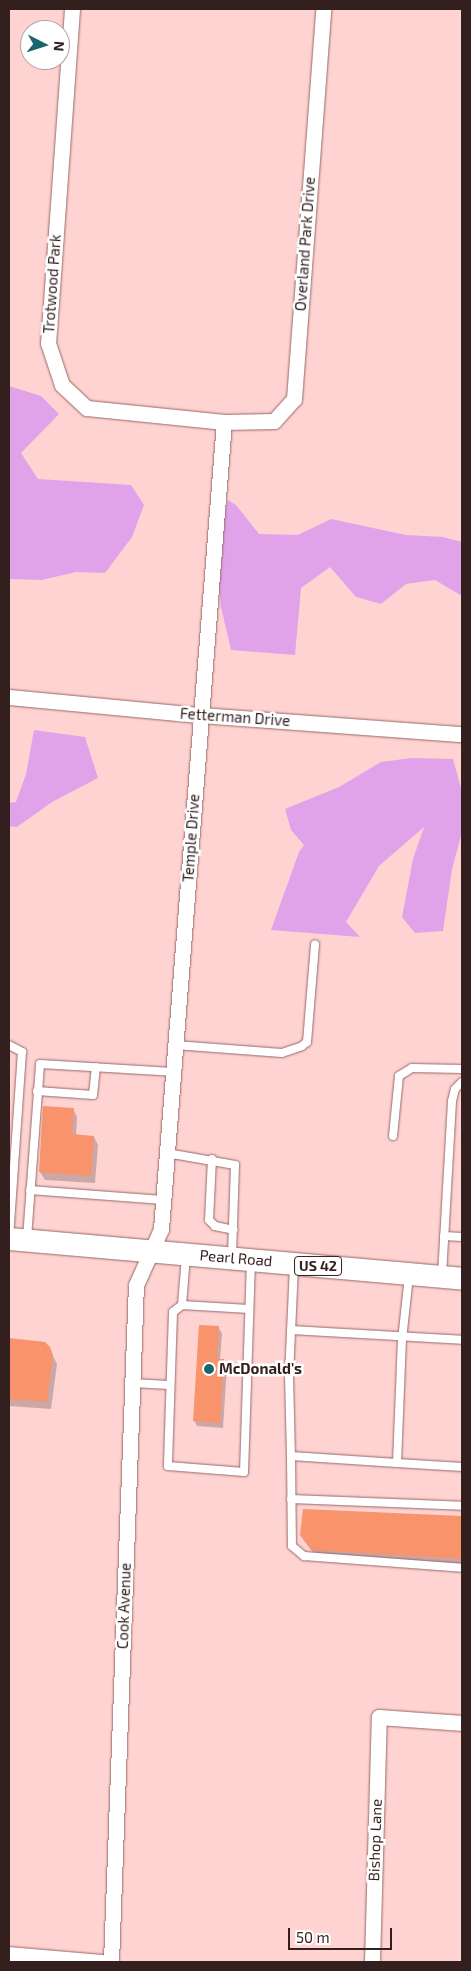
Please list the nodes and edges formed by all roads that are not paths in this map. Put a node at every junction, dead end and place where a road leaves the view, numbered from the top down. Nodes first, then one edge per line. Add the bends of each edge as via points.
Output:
1 (72, 9) edge
2 (323, 9) edge
3 (224, 422) junction
4 (9, 697) edge
5 (200, 715) junction
6 (462, 734) edge
7 (315, 944) dead end
8 (9, 1045) edge
9 (175, 1045) junction
10 (96, 1067) junction
11 (462, 1069) edge
12 (173, 1072) junction
13 (462, 1082) edge
14 (37, 1091) junction
15 (393, 1136) dead end
16 (167, 1153) junction
17 (212, 1159) junction
18 (30, 1190) junction
19 (163, 1200) junction
20 (234, 1230) junction
21 (444, 1236) junction
22 (462, 1237) edge
23 (15, 1240) edge
24 (152, 1252) junction
25 (186, 1254) junction
26 (242, 1259) junction
27 (294, 1264) junction
28 (410, 1274) junction
29 (452, 1278) edge
30 (182, 1304) junction
31 (249, 1309) junction
32 (291, 1330) junction
33 (402, 1336) junction
34 (462, 1340) edge
35 (132, 1383) junction
36 (169, 1385) junction
37 (291, 1456) junction
38 (397, 1464) junction
39 (462, 1467) edge
40 (291, 1499) junction
41 (462, 1506) edge
42 (462, 1568) edge
43 (462, 1723) edge
44 (9, 1954) edge
45 (102, 1962) edge
46 (111, 1962) edge
47 (372, 1962) edge

1 - 3 street, Trotwood Park via 48,343 62,385 87,408
2 - 3 street, Overland Park Drive via 294,400 274,421
3 - 5 street, Temple Drive
4 - 5 street, Fetterman Drive
5 - 6 street, Fetterman Drive
5 - 9 street, Temple Drive
7 - 9 lane via 307,1042 302,1046 282,1053
8 - 23 lane via 22,1052
9 - 12 street, Temple Drive
10 - 12 lane
10 - 14 lane via 40,1064
10 - 14 lane via 92,1095
11 - 15 lane via 412,1068 399,1076
12 - 16 street, Temple Drive
13 - 21 lane via 455,1089 452,1101
14 - 18 lane
16 - 17 lane
16 - 19 street, Temple Drive
17 - 20 lane via 235,1165
17 - 20 lane via 209,1220 215,1226
18 - 19 lane
18 - 23 lane
19 - 24 street, Temple Drive via 161,1229
20 - 26 lane
21 - 22 lane
21 - 29 lane
23 - 24 main road, Pearl Road / US 42
24 - 25 main road, Pearl Road / US 42
24 - 35 street, Cook Avenue via 136,1285
25 - 26 main road, Pearl Road / US 42
25 - 30 lane
26 - 27 main road, Pearl Road / US 42
26 - 31 lane
27 - 28 main road, Pearl Road / US 42
27 - 32 lane
28 - 29 main road, Pearl Road / US 42
28 - 33 lane
30 - 31 lane
30 - 36 lane via 173,1312
31 - 36 lane via 244,1472 168,1466
32 - 33 lane
32 - 37 lane
33 - 34 lane
33 - 38 lane
35 - 36 lane
35 - 46 street, Cook Avenue
37 - 38 lane
37 - 40 lane
38 - 39 lane
40 - 41 lane
40 - 42 lane via 292,1546 304,1556
43 - 47 street, Bishop Lane via 379,1717
44 - 45 street

